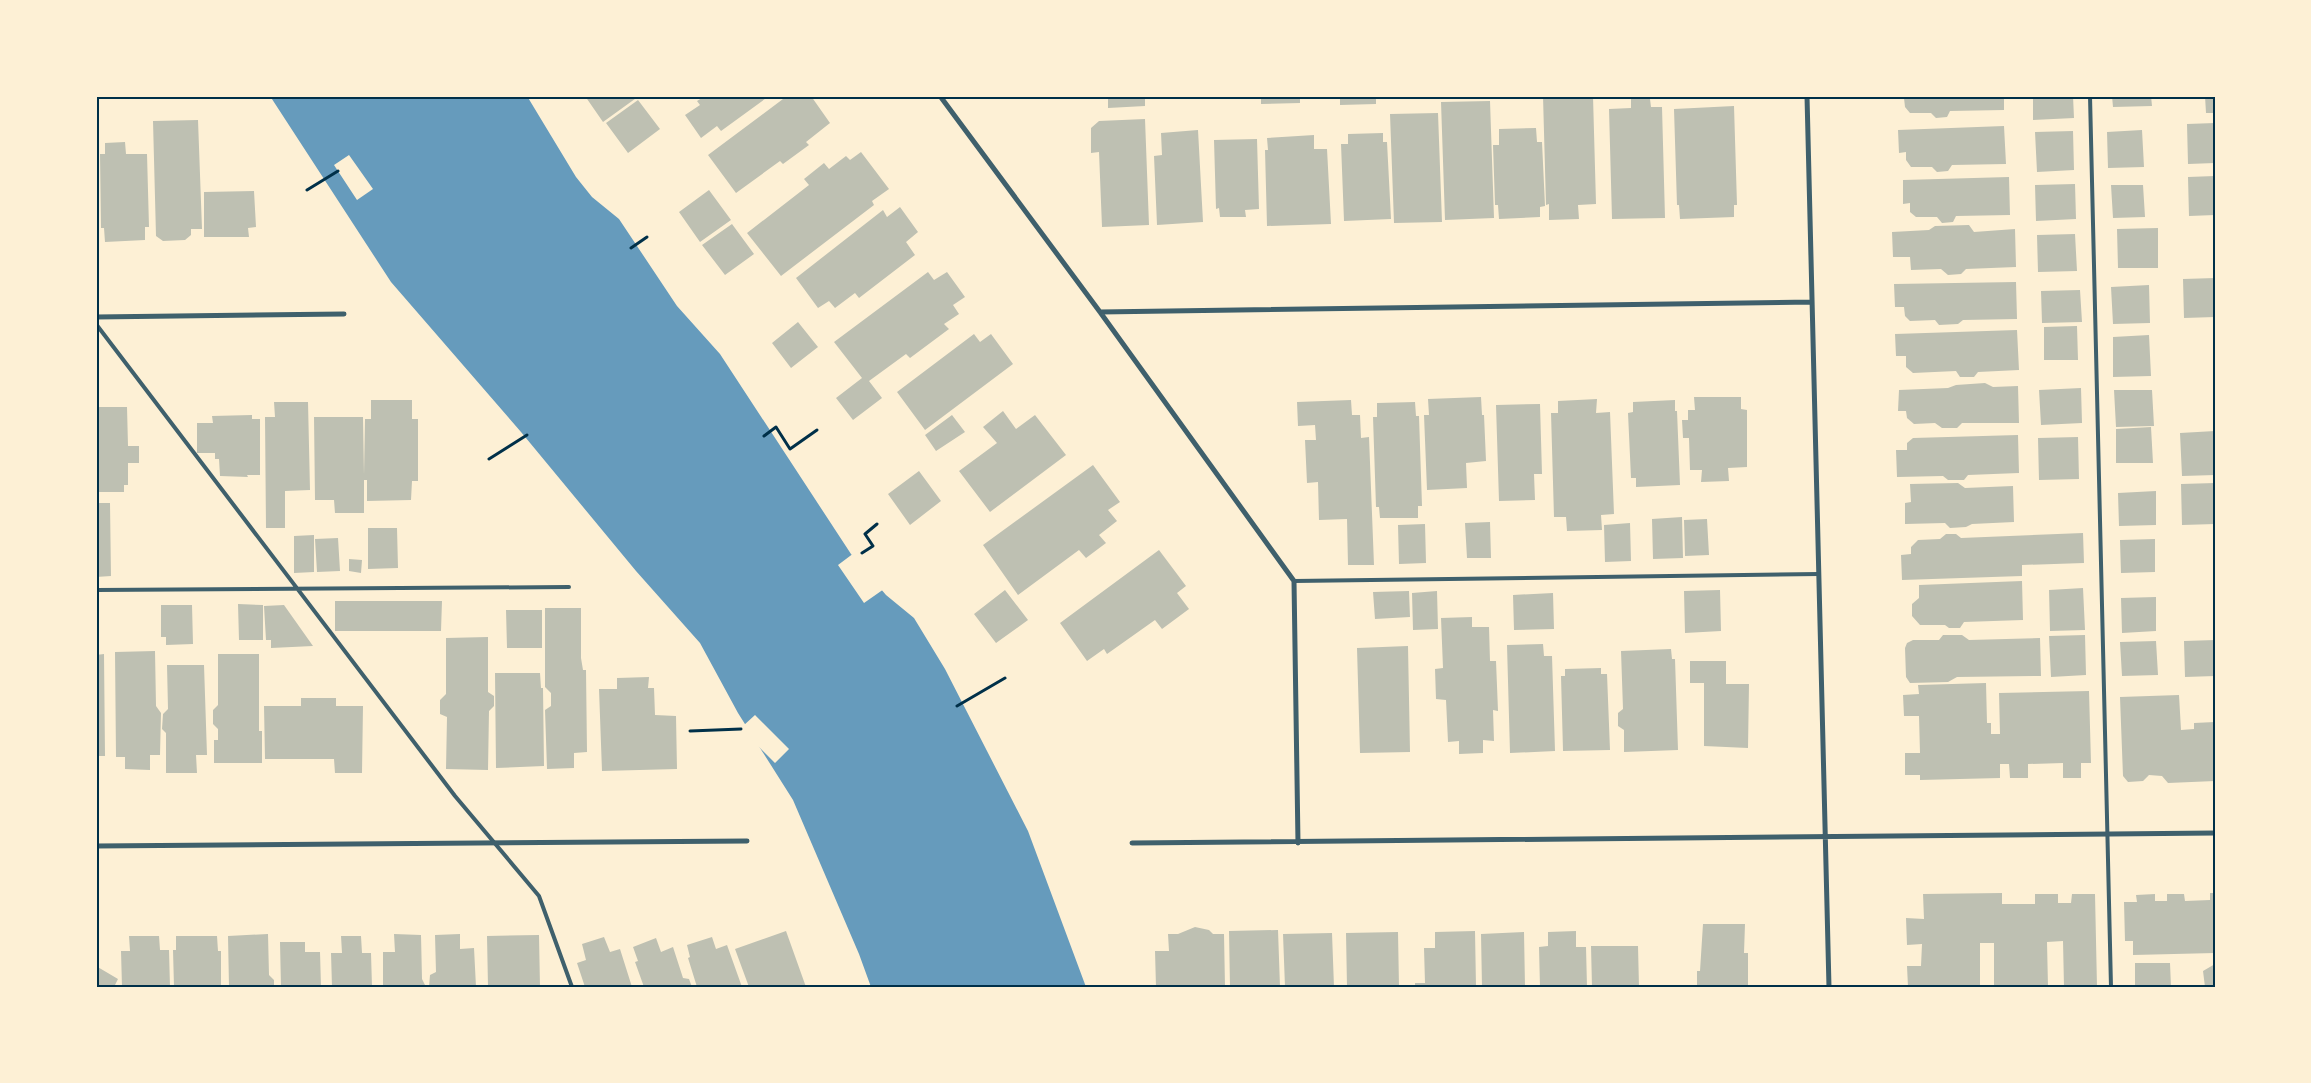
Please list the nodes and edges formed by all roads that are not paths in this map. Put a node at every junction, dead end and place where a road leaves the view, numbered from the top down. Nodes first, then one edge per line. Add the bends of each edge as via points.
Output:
1 (940, 96) edge
2 (1807, 96) edge
3 (2090, 96) edge
4 (1812, 302) junction
5 (1100, 312) junction
6 (344, 314) dead end
7 (96, 316) edge
8 (96, 324) edge
9 (1819, 574) junction
10 (1294, 581) junction
11 (568, 587) dead end
12 (298, 589) junction
13 (96, 590) edge
14 (2215, 833) edge
15 (2106, 834) junction
16 (1825, 837) junction
17 (747, 841) dead end
18 (1298, 842) junction
19 (494, 843) junction
20 (1132, 843) dead end
21 (96, 846) edge
22 (572, 987) edge
23 (1829, 987) edge
24 (2110, 987) edge

1 - 5 street
2 - 4 street
3 - 15 lane
4 - 5 street
4 - 9 street
5 - 10 street
6 - 7 street
8 - 12 lane
9 - 10 lane
9 - 16 street
10 - 18 street
11 - 12 lane
12 - 13 lane
12 - 19 lane
14 - 15 street
15 - 16 street
15 - 24 lane
16 - 18 street
16 - 23 street
17 - 19 street
18 - 20 street
19 - 21 street
19 - 22 lane via 539,896

